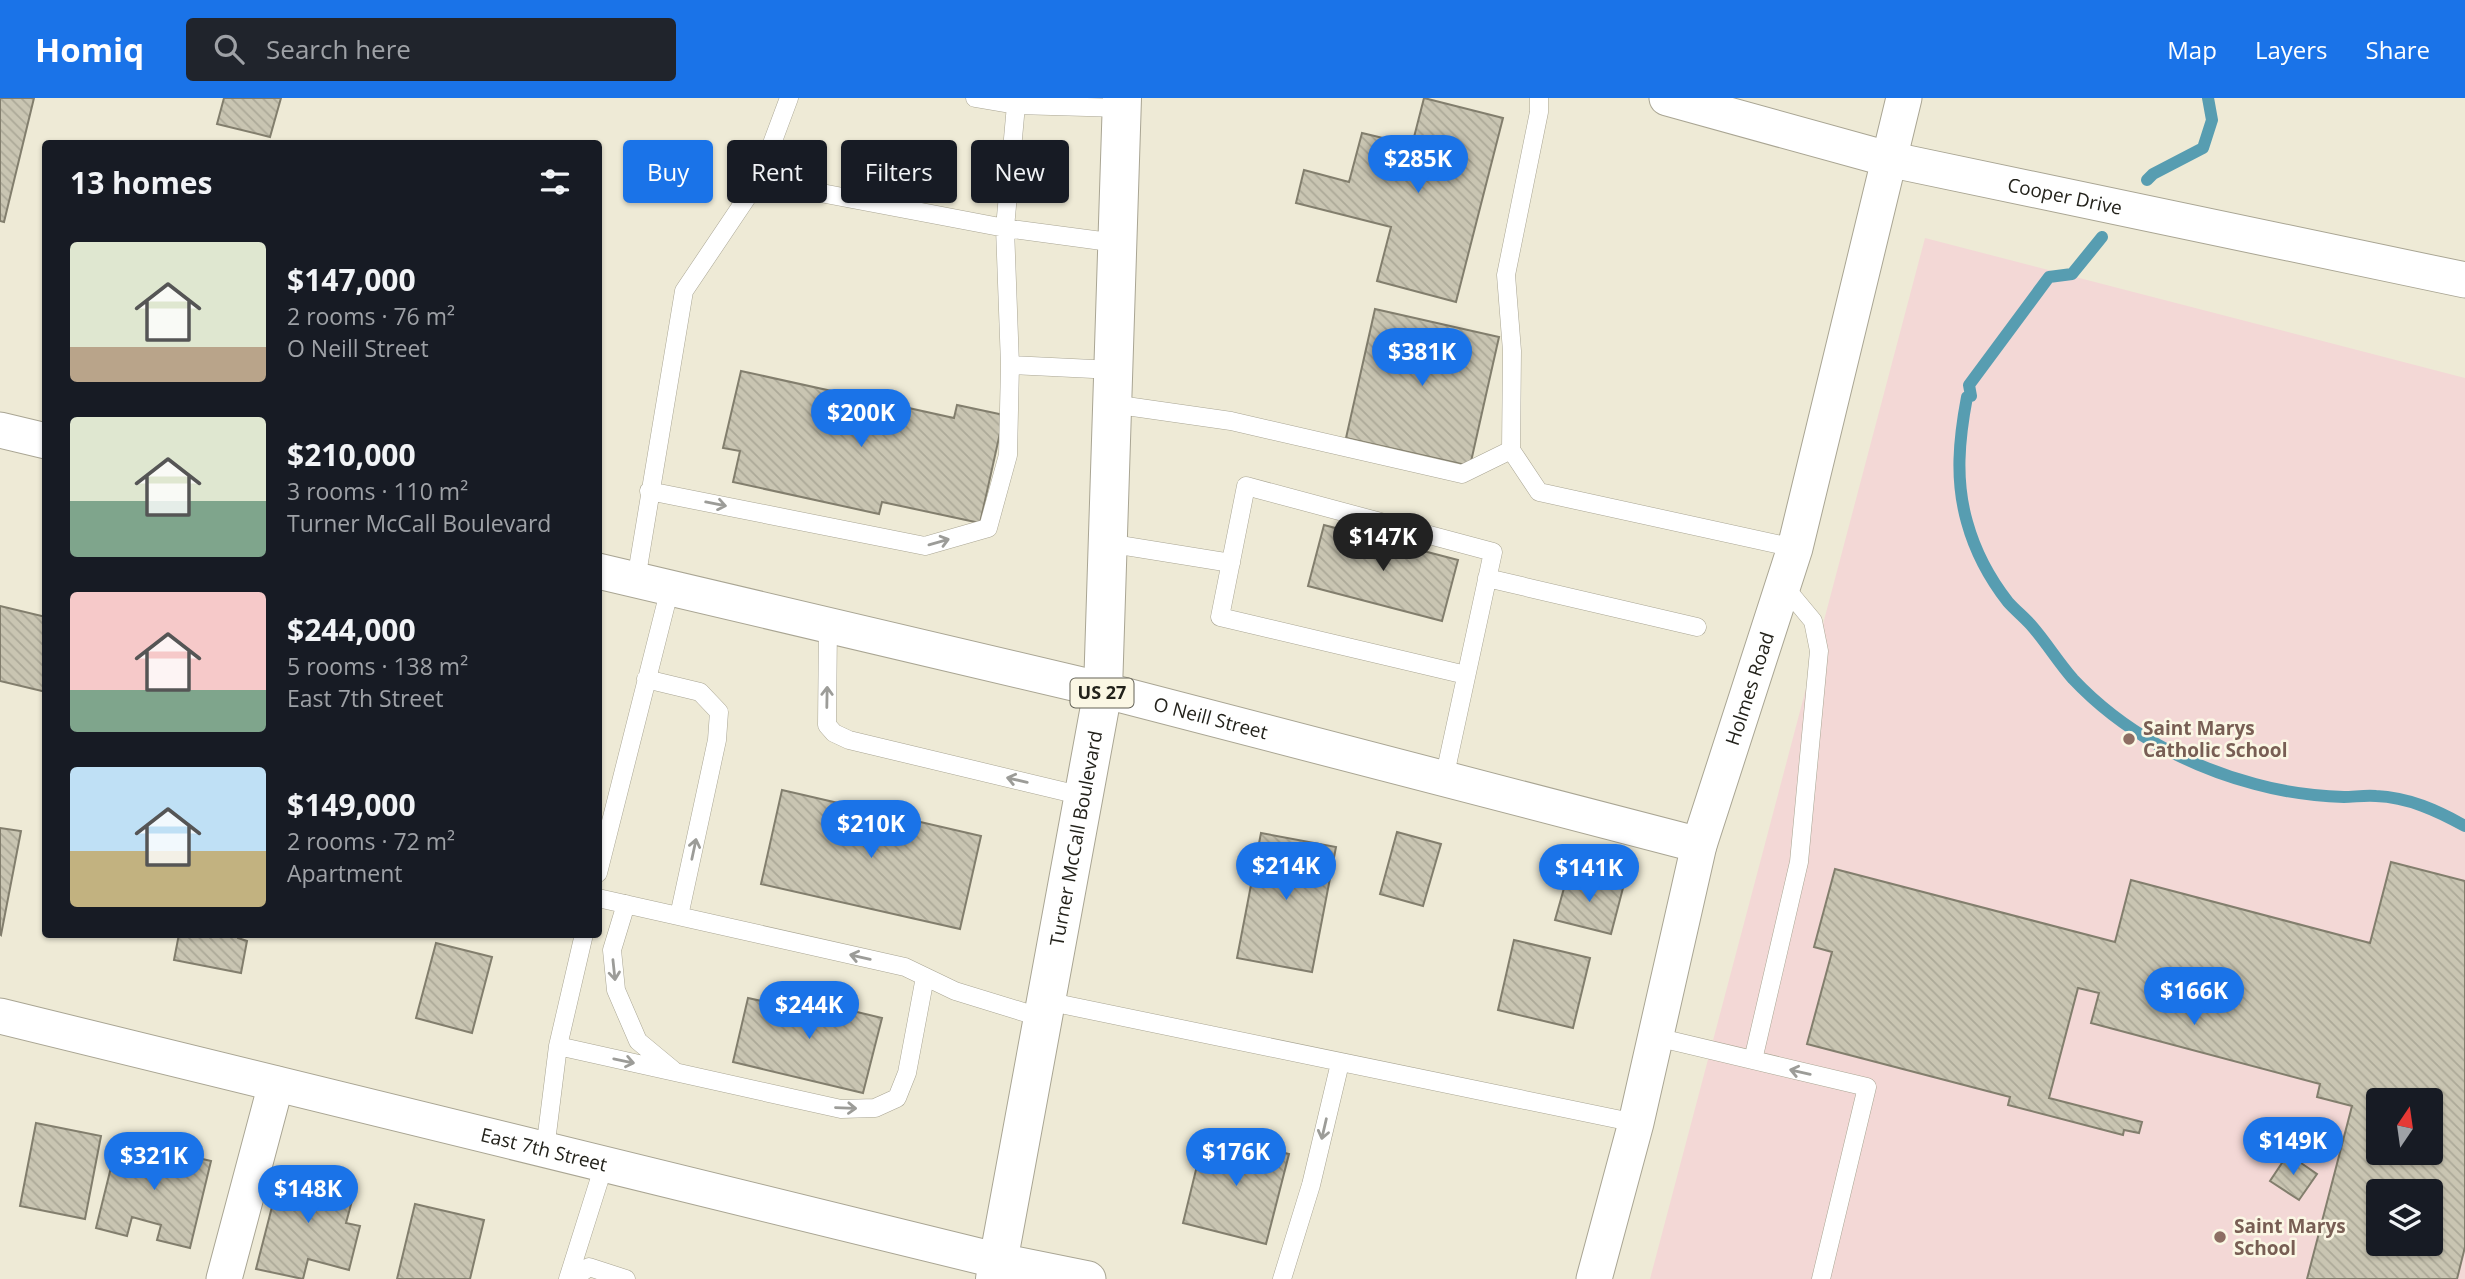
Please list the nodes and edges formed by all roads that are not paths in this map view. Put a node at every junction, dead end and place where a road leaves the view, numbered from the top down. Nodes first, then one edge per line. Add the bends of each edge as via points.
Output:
1 (789, 98) edge
2 (975, 98) edge
3 (1539, 98) edge
4 (1667, 98) edge
5 (1903, 98) edge
6 (1122, 103) edge
7 (1016, 105) junction
8 (773, 140) edge
9 (1888, 159) junction
10 (827, 194) edge
11 (743, 203) edge
12 (1006, 228) junction
13 (1117, 243) junction
14 (2465, 280) edge
15 (1010, 365) junction
16 (1113, 387) junction
17 (0, 430) edge
18 (42, 440) edge
19 (1511, 450) junction
20 (649, 491) junction
21 (1107, 543) junction
22 (1795, 548) junction
23 (1231, 563) junction
24 (602, 572) edge
25 (1487, 578) junction
26 (636, 580) junction
27 (1783, 585) junction
28 (670, 588) junction
29 (828, 625) junction
30 (1697, 627) dead end
31 (1466, 675) junction
32 (646, 679) junction
33 (1103, 690) junction
34 (1444, 779) junction
35 (1083, 796) junction
36 (1699, 845) junction
37 (602, 857) edge
38 (602, 899) edge
39 (626, 904) junction
40 (679, 916) junction
41 (583, 938) edge
42 (925, 977) junction
43 (1045, 1009) junction
44 (0, 1016) edge
45 (1656, 1037) junction
46 (558, 1046) junction
47 (1753, 1060) junction
48 (1340, 1063) junction
49 (675, 1072) junction
50 (275, 1084) junction
51 (1636, 1123) junction
52 (545, 1150) junction
53 (604, 1164) junction
54 (997, 1270) edge
55 (224, 1279) edge
56 (568, 1279) edge
57 (573, 1279) edge
58 (626, 1279) edge
59 (1088, 1279) edge
60 (1282, 1279) edge
61 (1594, 1279) edge
62 (1821, 1279) edge

1 - 8 lane
2 - 7 lane
3 - 19 lane via 1506,275 1512,351
4 - 9 street, Cooper Drive
5 - 9 street, Holmes Road
6 - 7 lane
6 - 13 main road, Turner McCall Boulevard / US 27
7 - 12 lane
9 - 14 street, Cooper Drive
9 - 22 street, Holmes Road
10 - 12 lane
11 - 20 lane via 684,290
12 - 13 lane
12 - 15 lane
13 - 16 main road, Turner McCall Boulevard / US 27
15 - 16 lane
20 -> 15 lane via 925,546 988,528 1008,455
16 - 19 lane via 1231,421 1462,474
16 - 21 main road, Turner McCall Boulevard / US 27
17 - 18 street
19 - 22 lane via 1539,492
20 - 26 lane
21 - 23 lane
21 - 33 main road, Turner McCall Boulevard / US 27
22 - 27 street, Holmes Road
23 - 25 lane via 1246,486 1493,552
23 - 31 lane via 1220,617
24 - 26 street, O Neill Street
25 - 30 lane
25 - 31 lane
26 - 28 street, O Neill Street
27 - 36 street, Holmes Road
27 - 47 lane via 1813,621 1819,651 1799,862
28 - 29 street, O Neill Street
28 - 32 lane
29 - 33 street, O Neill Street
35 -> 29 lane via 834,733 827,725
31 - 34 lane
32 - 37 lane
40 -> 32 lane via 719,712 700,692
33 - 34 street, O Neill Street
33 - 35 main road, Turner McCall Boulevard / US 27
34 - 36 street, O Neill Street
35 - 43 main road, Turner McCall Boulevard / US 27
36 - 45 street, Holmes Road
38 - 39 lane
39 - 40 lane
39 -> 49 lane via 612,950 616,990 638,1041
42 -> 40 lane via 905,967
41 - 46 lane
42 - 43 lane via 955,991
49 -> 42 lane via 841,1110 875,1108 897,1098 907,1073
43 - 48 lane
43 - 54 main road, Turner McCall Boulevard / US 27
44 - 50 street, East 7th Street
45 - 47 lane
45 - 51 street, Holmes Road
46 -> 49 lane
46 - 52 lane
62 -> 47 lane via 1867,1087
48 - 51 lane
48 -> 60 lane via 1311,1185
50 - 52 street, East 7th Street
50 - 55 street
51 - 61 street, Holmes Road
52 - 53 street, East 7th Street
53 - 54 street, East 7th Street
53 - 56 lane
54 - 59 street, East 7th Street
57 - 58 lane via 589,1267

